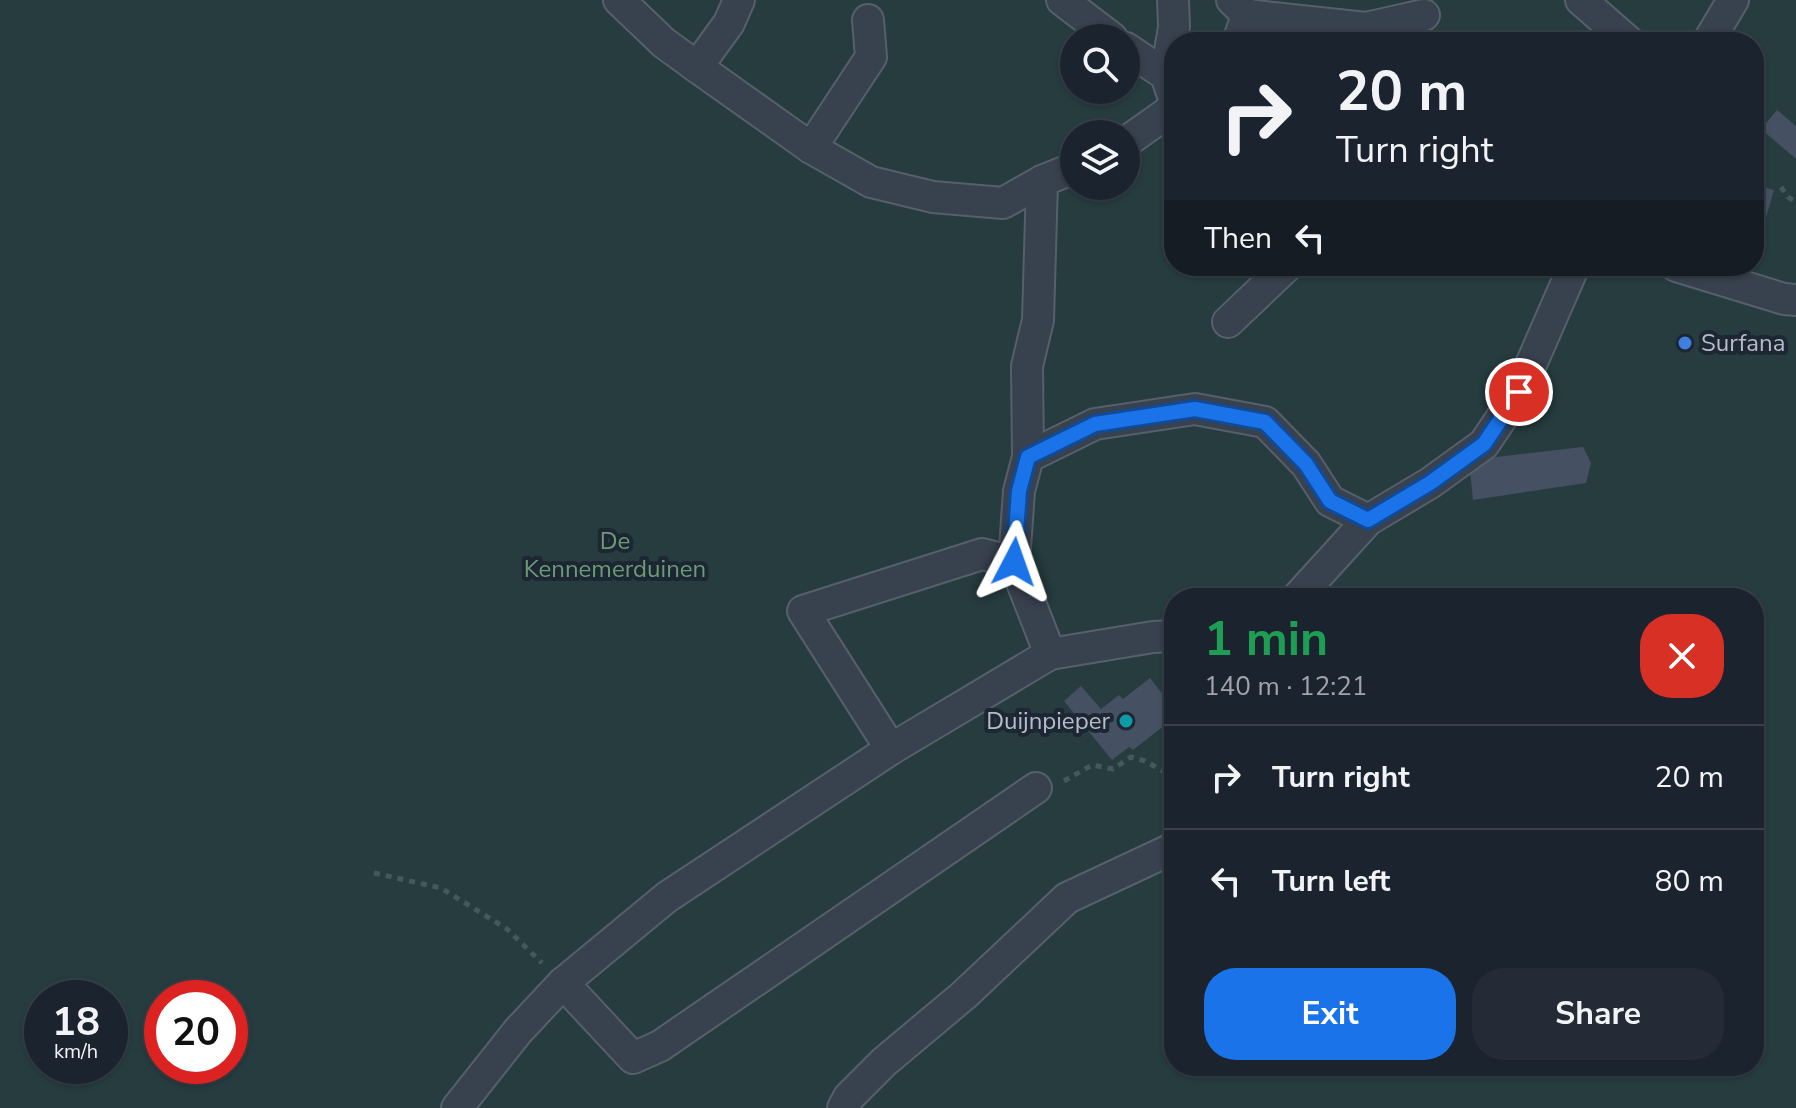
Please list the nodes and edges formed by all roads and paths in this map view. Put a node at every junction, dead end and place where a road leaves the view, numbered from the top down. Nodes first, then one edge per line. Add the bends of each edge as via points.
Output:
1 (619, 0) edge
2 (739, 0) edge
3 (1062, 0) edge
4 (1173, 0) edge
5 (1581, 0) edge
6 (1733, 0) edge
7 (1424, 15) dead end
8 (1239, 19) edge
9 (868, 20) dead end
10 (1094, 24) edge
11 (1174, 32) edge
12 (1618, 32) edge
13 (1714, 32) edge
14 (1140, 60) edge
15 (697, 67) junction
16 (1164, 82) edge
17 (1164, 115) edge
18 (1140, 132) edge
19 (811, 148) junction
20 (1060, 174) edge
21 (1042, 181) junction
22 (1781, 187) dead end
23 (1796, 202) edge
24 (1276, 276) edge
25 (1570, 276) edge
26 (1711, 276) edge
27 (1796, 300) edge
28 (1228, 322) dead end
29 (1028, 457) junction
30 (1368, 520) junction
31 (1014, 562) junction
32 (1306, 588) edge
33 (1164, 637) edge
34 (1050, 654) junction
35 (891, 749) junction
36 (1164, 771) edge
37 (1036, 788) joint
38 (1164, 853) edge
39 (374, 873) dead end
40 (563, 983) junction
41 (850, 1104) edge
42 (457, 1108) edge

1 - 15 lane
2 - 15 lane
3 - 10 lane
4 - 11 lane
5 - 12 lane
6 - 13 lane
7 - 8 lane via 1366,28
9 - 19 lane via 871,57
14 - 16 lane
15 - 19 lane
17 - 18 lane
19 - 21 lane via 871,182 933,197 1003,203
20 - 21 lane
21 - 29 lane via 1038,320 1027,366
22 - 23 path
24 - 28 lane
25 - 30 lane via 1519,392 1484,444
26 - 27 lane
29 - 30 lane via 1095,424 1195,409 1265,422 1306,464 1330,501
29 - 31 lane via 1019,491
30 - 32 lane
31 - 34 lane
31 - 35 lane via 982,554 803,611
33 - 34 lane
34 - 35 lane
35 - 40 lane via 667,897
36 - 37 path via 1131,757 1113,769 1092,765 1063,782
37 - 40 lane via 660,1046 633,1058
38 - 41 lane via 1067,898 884,1062
39 - 40 path via 441,888 507,929
40 - 42 lane

